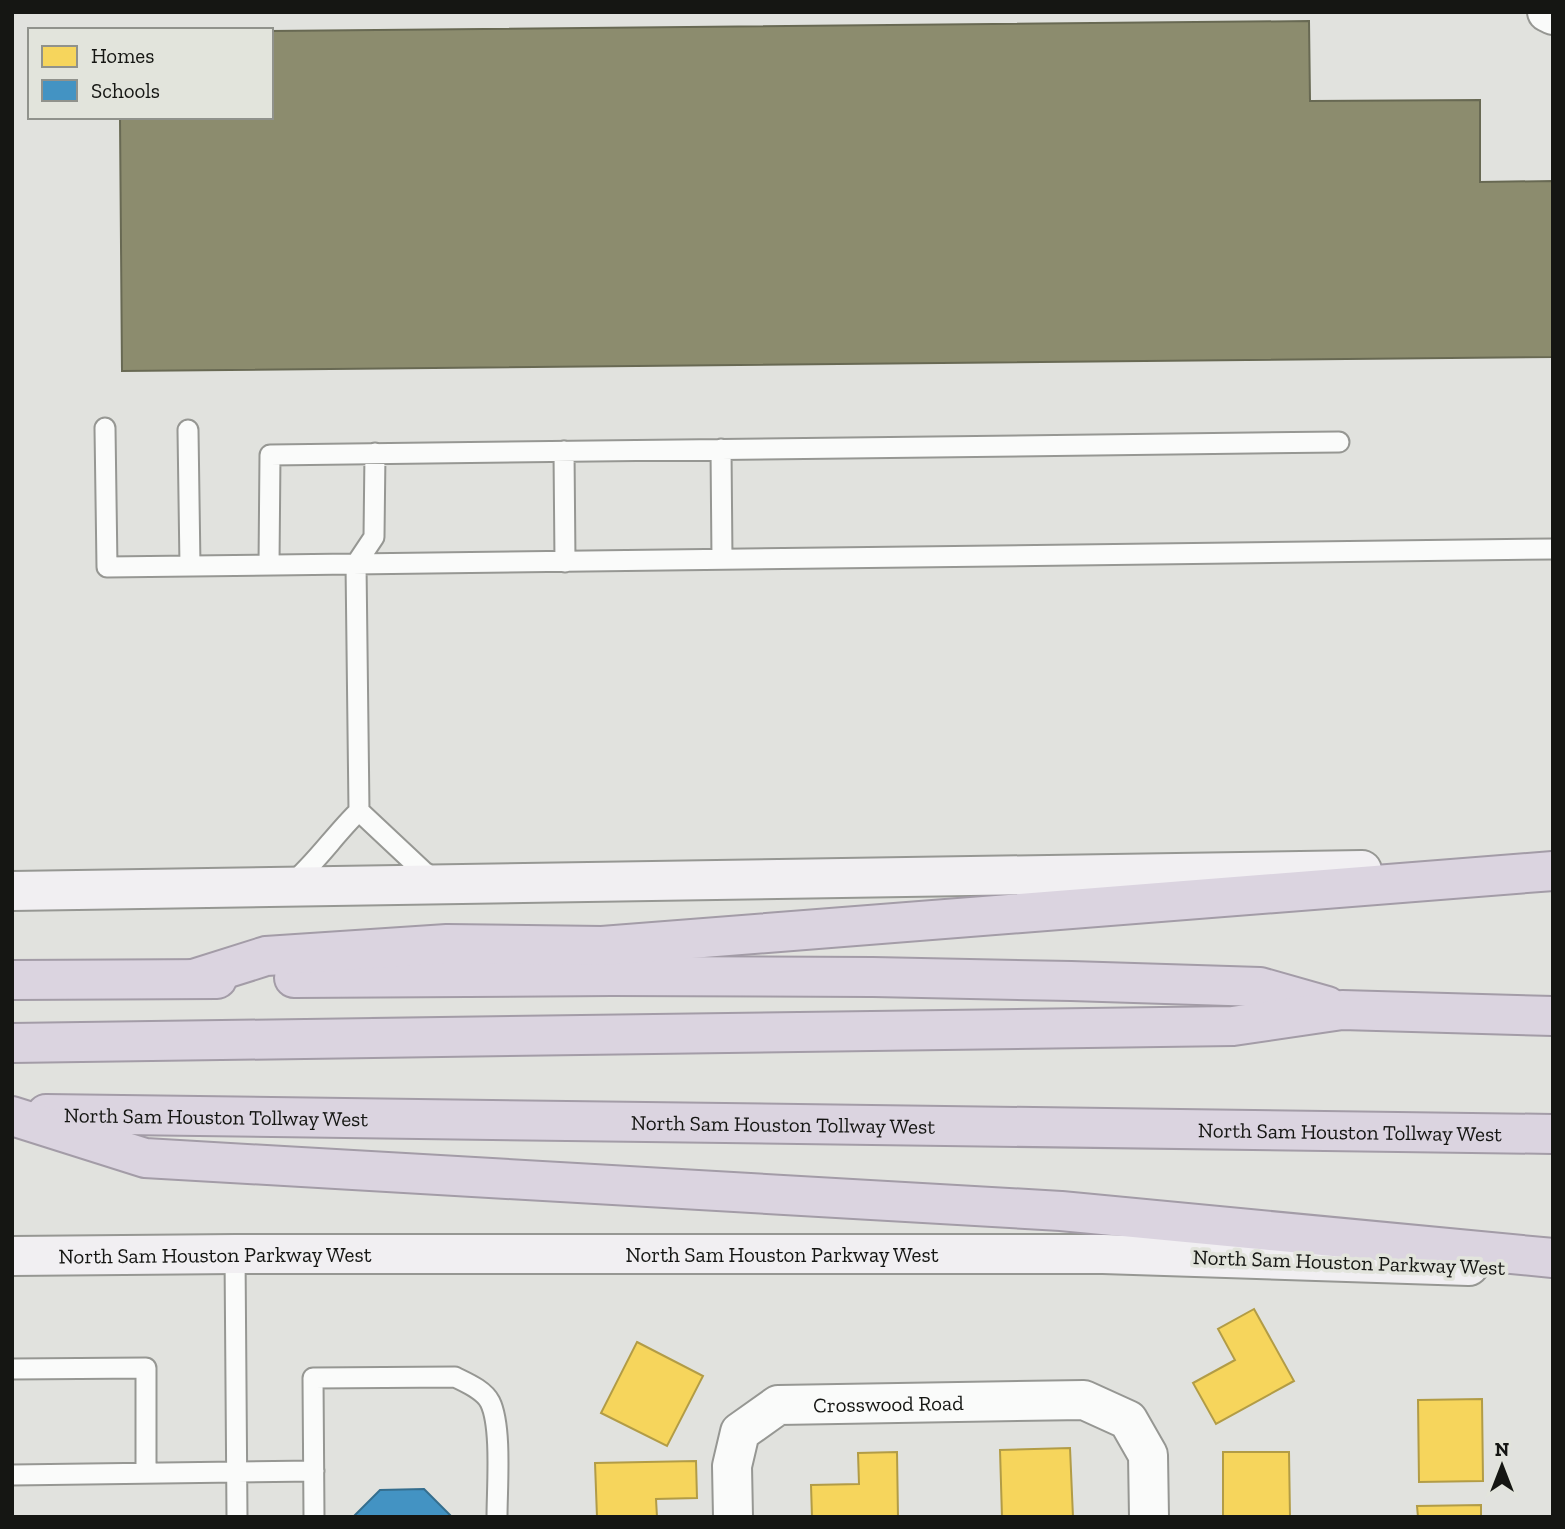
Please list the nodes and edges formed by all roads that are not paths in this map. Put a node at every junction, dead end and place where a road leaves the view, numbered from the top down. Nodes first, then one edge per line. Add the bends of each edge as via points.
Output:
1 (1547, 12) edge
2 (1553, 15) edge
3 (105, 428) dead end
4 (188, 430) dead end
5 (1339, 442) dead end
6 (721, 449) junction
7 (564, 451) junction
8 (375, 453) junction
9 (1553, 549) edge
10 (722, 559) junction
11 (565, 562) junction
12 (356, 564) junction
13 (269, 565) junction
14 (190, 566) junction
15 (359, 811) junction
16 (1553, 869) edge
17 (443, 885) junction
18 (289, 887) junction
19 (12, 891) edge
20 (193, 979) junction
21 (12, 980) edge
22 (1342, 1010) junction
23 (1553, 1016) edge
24 (12, 1043) edge
25 (12, 1115) edge
26 (1553, 1134) edge
27 (235, 1254) junction
28 (12, 1256) edge
29 (1553, 1258) edge
30 (1553, 1269) edge
31 (12, 1369) edge
32 (314, 1471) junction
33 (237, 1472) junction
34 (146, 1473) junction
35 (12, 1475) edge
36 (237, 1517) edge
37 (314, 1517) edge
38 (497, 1517) edge
39 (733, 1517) edge
40 (1149, 1517) edge

1 - 2 street
3 - 14 lane via 107,567
4 - 14 lane
5 - 6 lane
6 - 7 lane
6 - 10 lane
7 - 8 lane
7 - 11 lane
8 - 12 lane via 374,537
8 - 13 lane via 270,455
9 - 10 lane
10 - 11 lane
11 - 12 lane
12 - 13 lane
12 - 15 lane
13 - 14 lane
15 - 17 lane
15 - 18 lane
16 - 17 main road
16 - 20 highway via 602,946 447,944 267,956
17 - 18 main road
18 - 19 main road
20 - 21 highway
20 - 22 highway via 639,976 1084,981 1260,987
22 - 23 highway
22 - 24 highway via 1233,1026
25 - 26 highway, North Sam Houston Tollway West
25 - 29 highway via 145,1158 1061,1211
27 - 28 main road, North Sam Houston Parkway West
27 - 30 main road, North Sam Houston Parkway West via 1103,1254
27 - 33 lane
31 - 34 lane via 146,1368
32 - 33 lane
32 - 37 lane
32 - 38 lane via 313,1378 455,1377 490,1401 496,1427
33 - 34 lane
33 - 36 lane
34 - 35 lane
39 - 40 street, Crosswood Road via 732,1466 740,1432 778,1405 1084,1400 1128,1420 1148,1455

